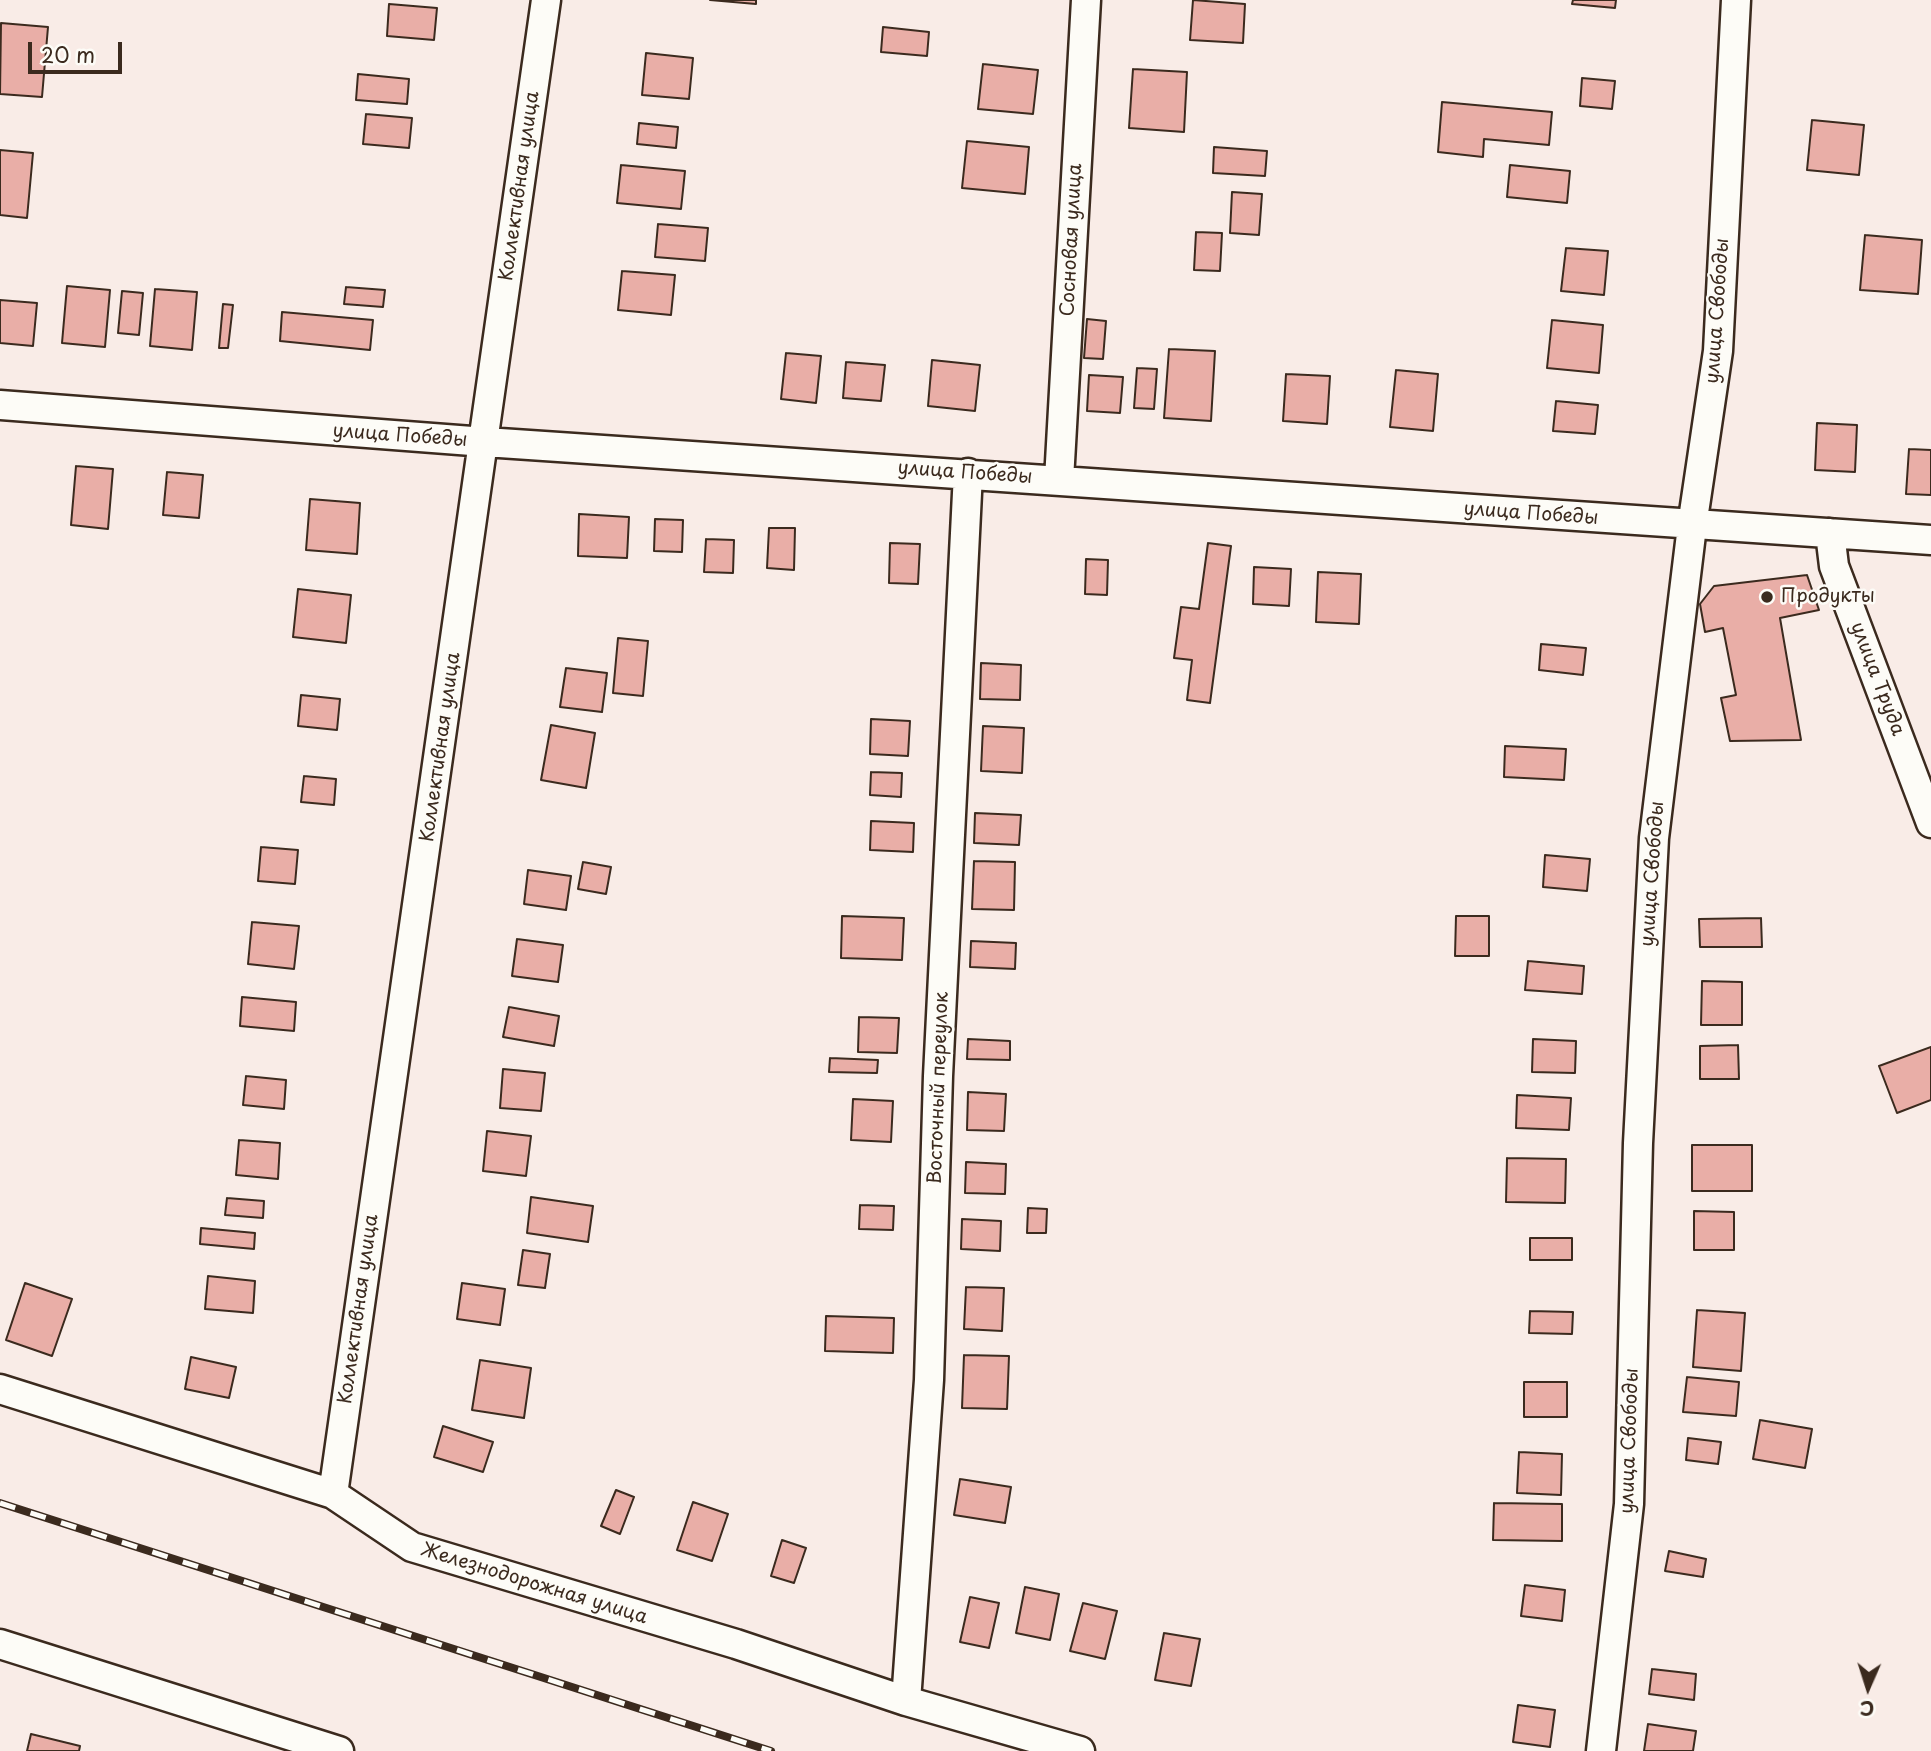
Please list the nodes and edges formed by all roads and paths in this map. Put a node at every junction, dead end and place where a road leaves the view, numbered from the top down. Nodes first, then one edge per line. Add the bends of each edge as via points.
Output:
1 (546, 0) edge
2 (1086, 0) edge
3 (1736, 0) edge
4 (0, 405) edge
5 (485, 442) junction
6 (968, 473) junction
7 (1059, 480) junction
8 (1692, 526) junction
9 (1830, 533) junction
10 (1931, 540) edge
11 (1931, 823) edge
12 (0, 1389) edge
13 (333, 1494) junction
14 (0, 1644) edge
15 (906, 1701) junction
16 (322, 1748) edge
17 (1080, 1751) edge
18 (1601, 1751) edge

1 - 5 street, Коллективная улица
2 - 7 street, Сосновая улица
3 - 8 street, улица Свободы via 1718,351
4 - 5 street, улица Победы
5 - 6 street, улица Победы
5 - 13 street, Коллективная улица
6 - 7 street, улица Победы
6 - 15 street, Восточный переулок via 938,1076 929,1380
7 - 8 street, улица Победы
8 - 9 street, улица Победы
8 - 18 street, улица Свободы via 1654,838 1638,1143 1629,1504
9 - 10 street, улица Победы
9 - 11 street, улица Труда via 1834,565
12 - 13 street, Железнодорожная улица
13 - 15 street, Железнодорожная улица via 412,1548 736,1644
14 - 16 street
15 - 17 street, Железнодорожная улица

